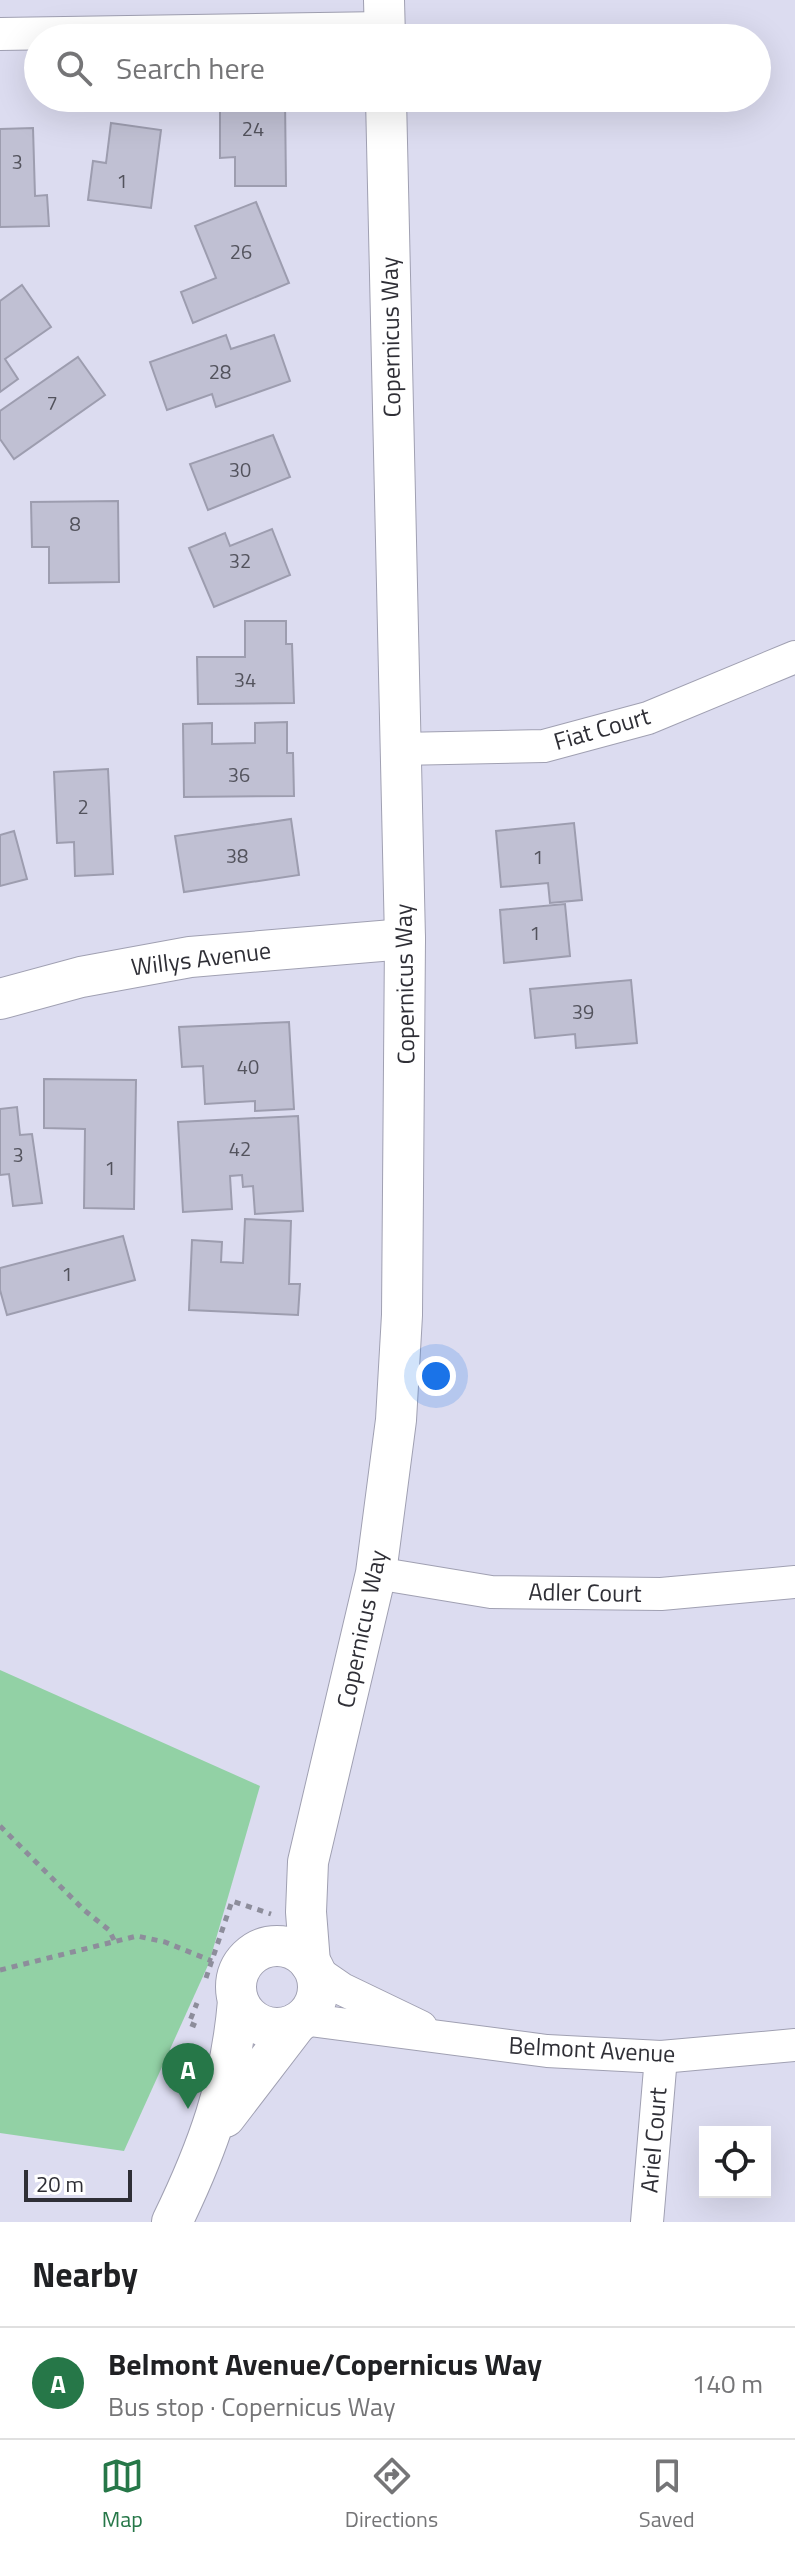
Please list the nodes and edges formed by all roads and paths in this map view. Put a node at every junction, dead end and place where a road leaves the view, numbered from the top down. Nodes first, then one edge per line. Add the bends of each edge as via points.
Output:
1 (384, 22) edge
2 (320, 24) edge
3 (24, 33) edge
4 (0, 34) edge
5 (386, 112) edge
6 (795, 657) edge
7 (399, 749) junction
8 (405, 939) junction
9 (0, 999) edge
10 (376, 1573) junction
11 (795, 1582) edge
12 (0, 1826) edge
13 (308, 1862) junction
14 (114, 1940) junction
15 (251, 1955) junction
16 (212, 1961) dead end
17 (312, 1966) junction
18 (0, 1970) edge
19 (238, 2001) junction
20 (299, 2021) junction
21 (438, 2036) junction
22 (795, 2045) edge
23 (661, 2057) junction
24 (213, 2133) junction
25 (172, 2222) edge
26 (647, 2222) edge

1 - 2 street
3 - 4 street
5 - 7 street, Copernicus Way
6 - 7 street, Fiat Court via 648,718 544,746
7 - 8 street, Copernicus Way
8 - 9 street, Willys Avenue via 190,957
8 - 10 street, Copernicus Way via 402,1315 396,1420
10 - 11 street, Adler Court via 491,1592 661,1594
10 - 13 street, Copernicus Way
12 - 14 path
13 - 15 street, Copernicus Way
13 - 17 street, Copernicus Way
14 - 16 path via 150,1937
14 - 18 path
15 - 17 street via 276,1946 301,1953
15 - 19 street via 237,1976
17 - 20 street via 318,1991
17 - 21 street, Belmont Avenue via 342,1989
19 - 20 street via 256,2022 283,2028
19 - 24 street via 235,2041
20 - 21 street, Belmont Avenue
20 - 24 street
21 - 23 street, Belmont Avenue via 547,2051
22 - 23 street, Belmont Avenue
23 - 26 street, Ariel Court
24 - 25 street

